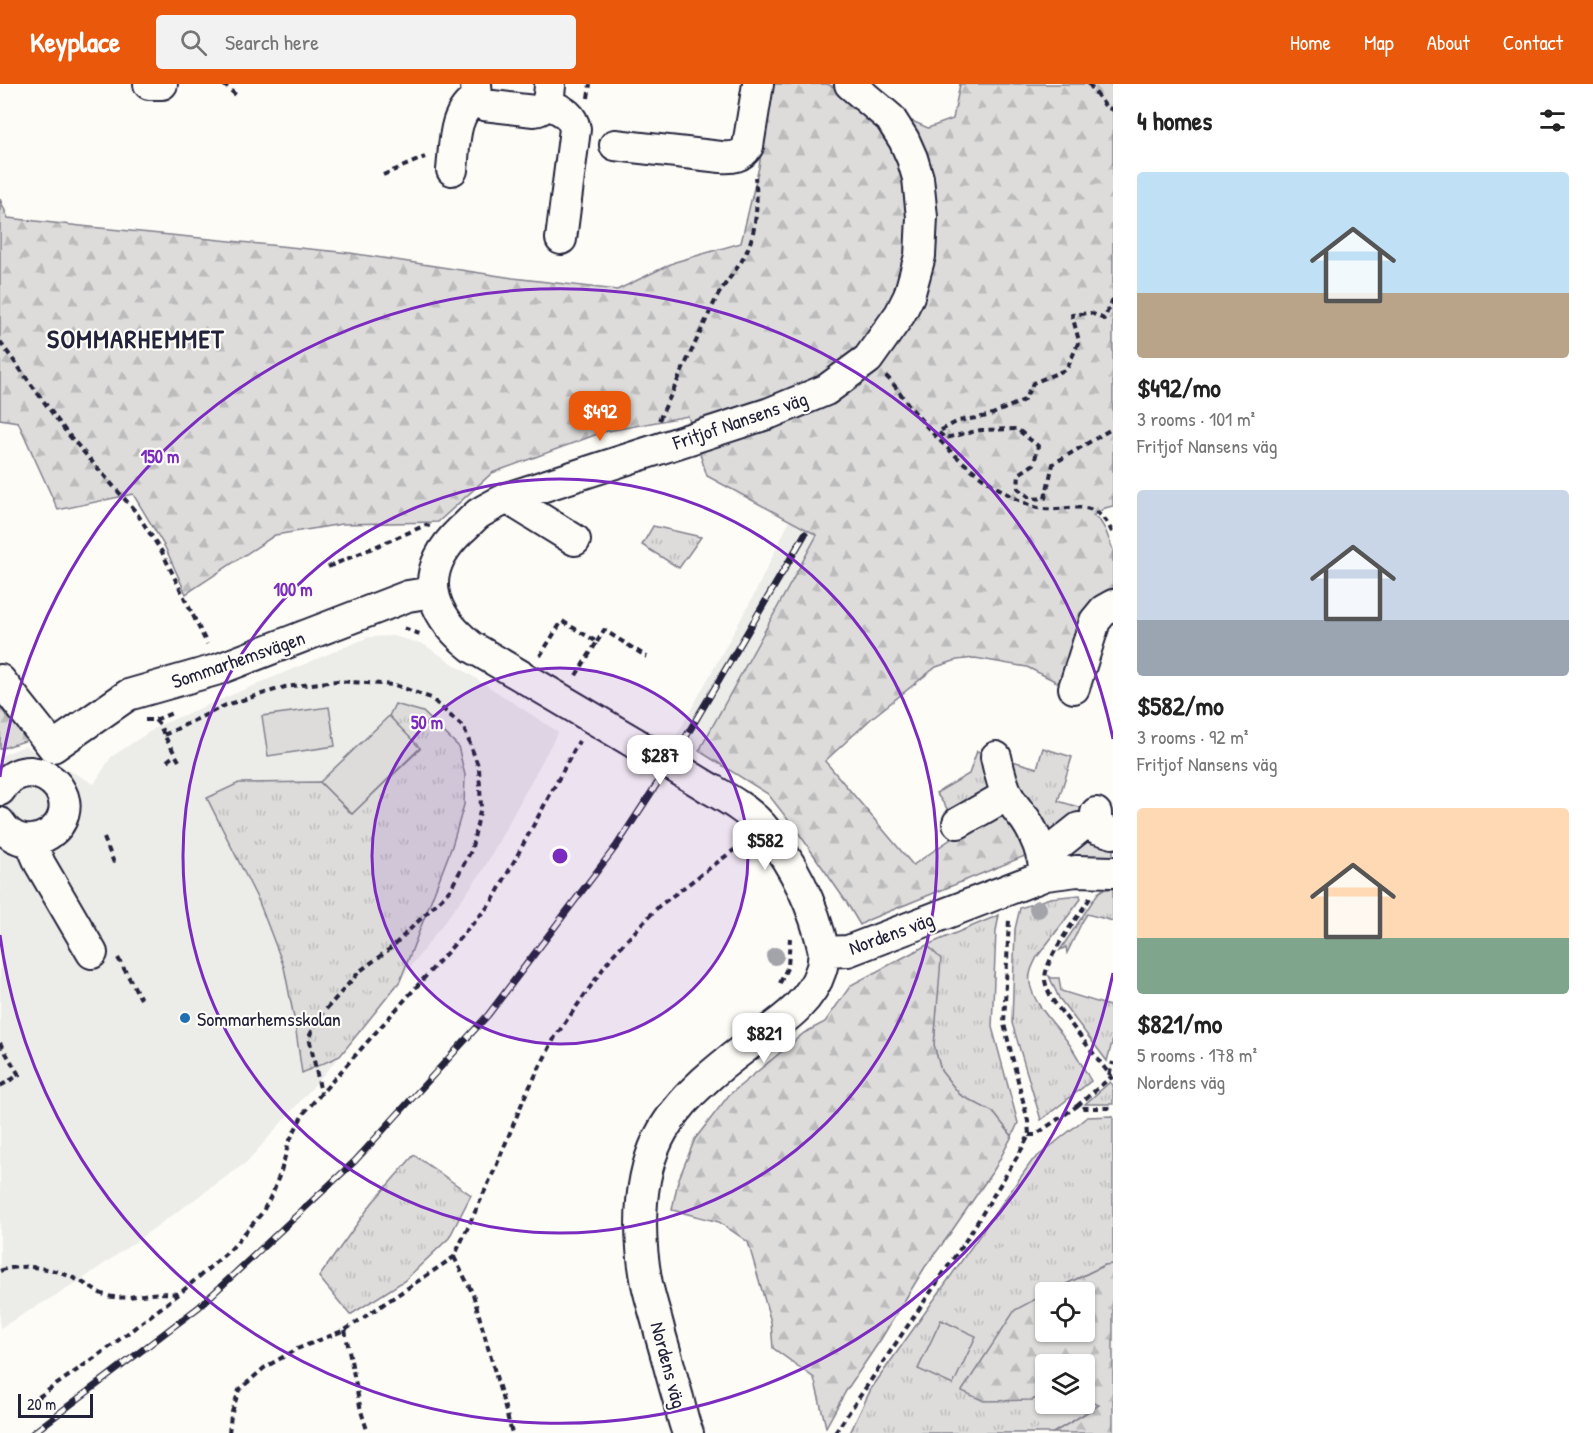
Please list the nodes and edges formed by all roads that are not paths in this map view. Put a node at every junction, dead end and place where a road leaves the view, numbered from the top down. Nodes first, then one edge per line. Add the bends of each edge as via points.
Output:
1 (149, 84) edge
2 (162, 84) edge
3 (758, 84) edge
4 (850, 84) edge
5 (476, 91) edge
6 (548, 94) edge
7 (615, 145) dead end
8 (439, 163) road end
9 (561, 238) dead end
10 (507, 498) junction
11 (575, 540) dead end
12 (433, 592) junction
13 (1113, 604) edge
14 (0, 680) edge
15 (1074, 688) dead end
16 (53, 747) junction
17 (996, 757) dead end
18 (45, 776) junction
19 (0, 790) edge
20 (1008, 795) junction
21 (0, 823) edge
22 (958, 823) dead end
23 (1096, 824) edge
24 (30, 841) junction
25 (1044, 865) junction
26 (1113, 872) edge
27 (824, 952) junction
28 (92, 953) road end
29 (688, 1433) edge

1 - 2 street
3 - 7 street via 748,146 738,157
4 - 10 street, Fritjof Nansens väg via 890,118 904,140 918,178 922,217 920,256 909,296 868,359 826,390 770,413
5 - 6 street via 484,105 534,111 539,110
5 - 8 street
6 - 9 street via 574,120 575,129
10 - 11 street
10 - 12 street, Fritjof Nansens väg via 479,514 446,547 434,569
12 - 16 street, Sommarhemsvägen via 408,596 219,669 128,695
12 - 27 street, bridge via 449,626 472,647 737,804 761,825 787,860 808,899
13 - 15 street via 1095,621
14 - 16 street
16 - 18 street
17 - 20 street
18 - 19 street via 23,772 12,776
18 - 24 street via 61,792 63,814 51,833
20 - 22 street
20 - 25 street via 1032,831
21 - 24 street via 9,834
23 - 25 street via 1049,852
24 - 28 street
25 - 26 street, Nordens väg
25 - 27 street, Nordens väg via 848,951
27 - 29 street, Nordens väg via 816,983 802,1003 727,1062 677,1110 659,1137 645,1173 643,1258

